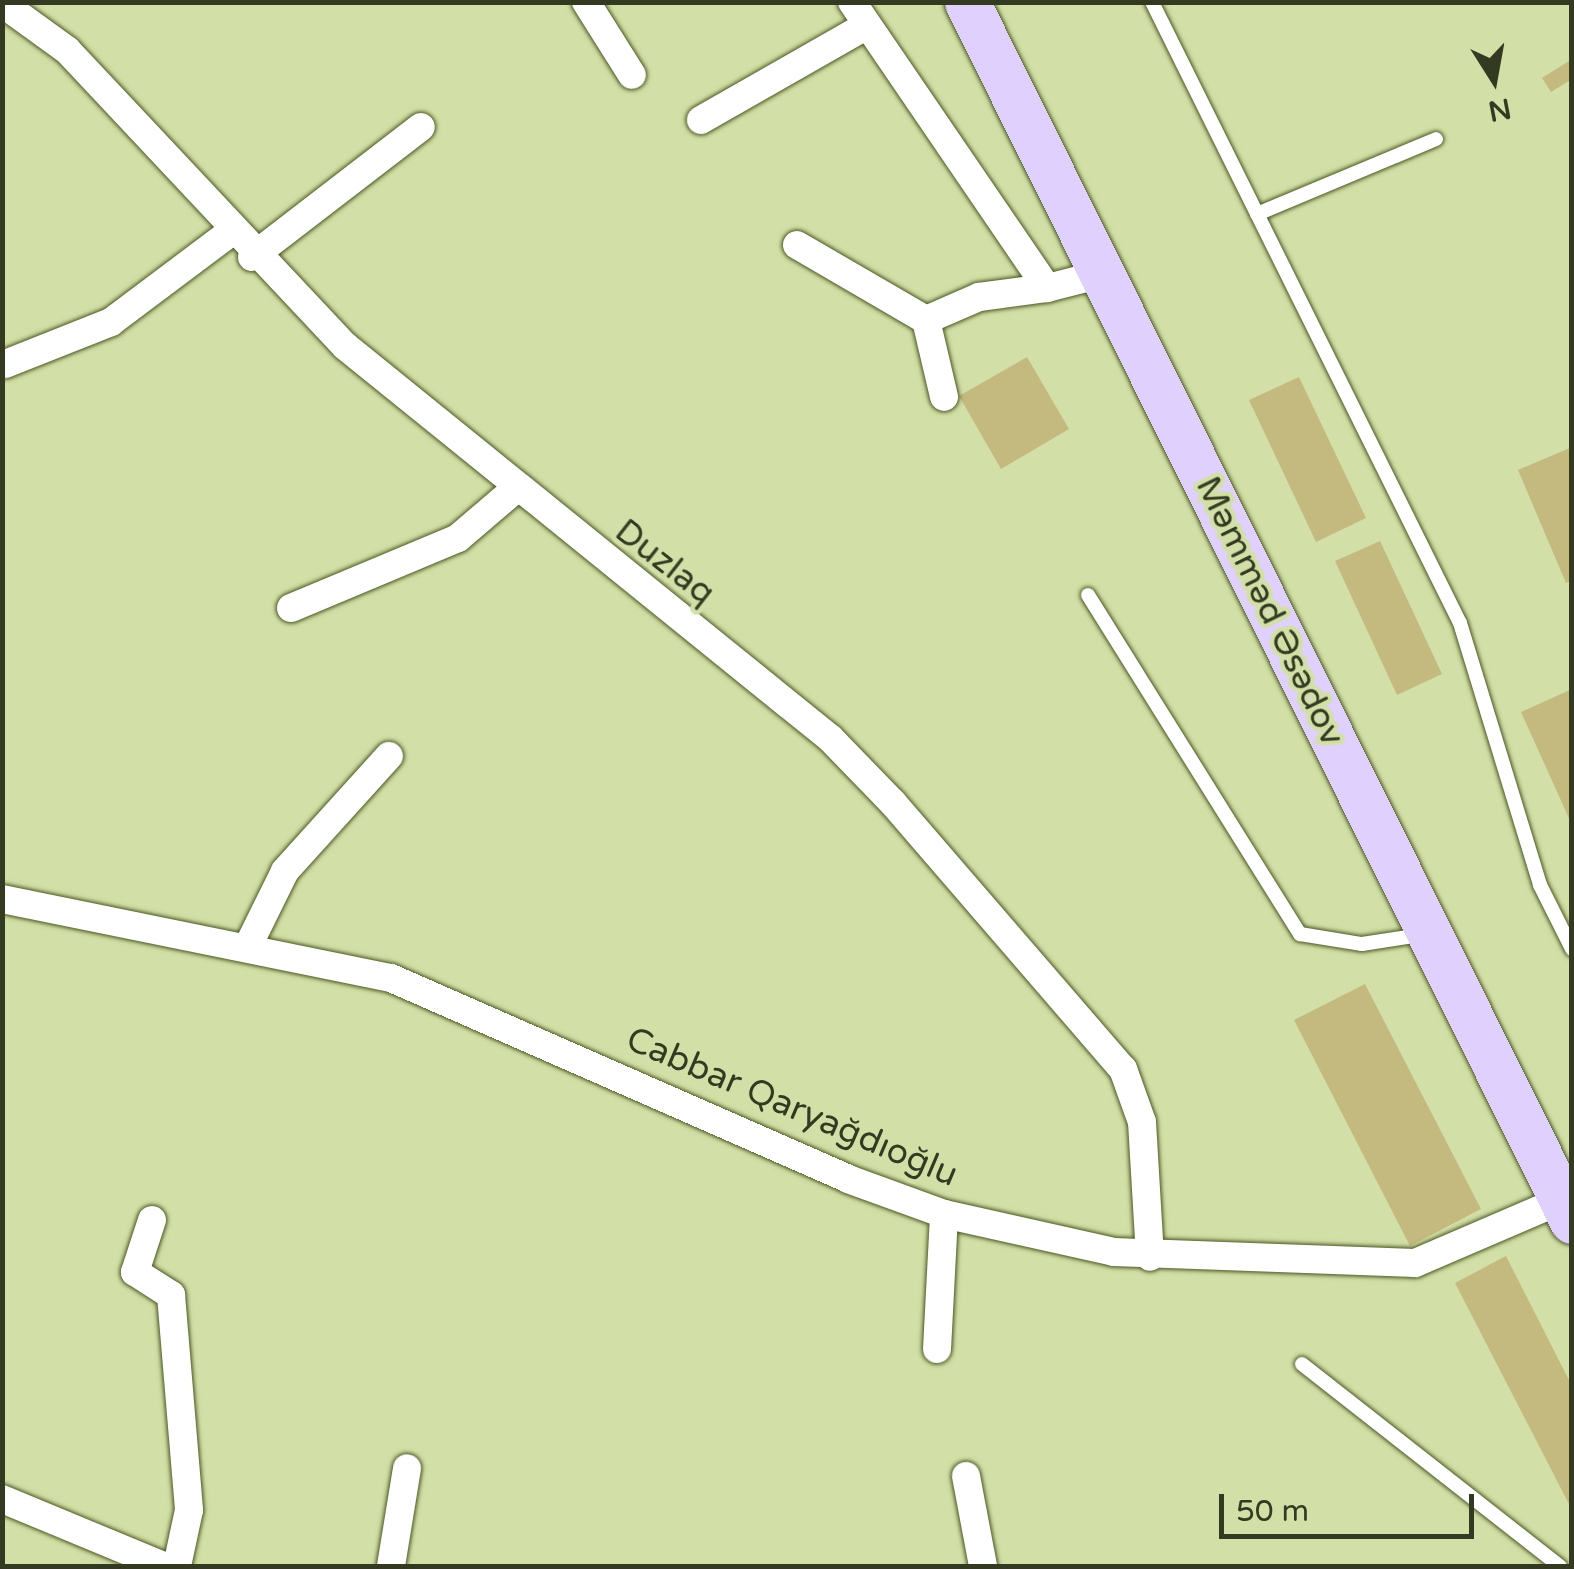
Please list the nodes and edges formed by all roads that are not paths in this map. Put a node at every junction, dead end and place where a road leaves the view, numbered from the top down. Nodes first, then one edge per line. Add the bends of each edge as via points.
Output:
1 (586, 2) edge
2 (967, 2) edge
3 (1152, 2) edge
4 (5, 3) edge
5 (859, 14) edge
6 (632, 74) dead end
7 (702, 120) dead end
8 (421, 126) dead end
9 (1436, 140) dead end
10 (1257, 214) junction
11 (231, 232) junction
12 (797, 245) dead end
13 (252, 257) junction
14 (1106, 273) junction
15 (1047, 288) junction
16 (926, 320) junction
17 (5, 364) edge
18 (944, 397) dead end
19 (513, 490) junction
20 (1088, 596) dead end
21 (291, 608) dead end
22 (389, 756) dead end
23 (2, 899) edge
24 (1427, 934) junction
25 (250, 944) junction
26 (1572, 949) edge
27 (1567, 1211) edge
28 (944, 1214) junction
29 (152, 1220) dead end
30 (1150, 1257) junction
31 (937, 1349) dead end
32 (1302, 1364) dead end
33 (407, 1468) dead end
34 (966, 1476) dead end
35 (2, 1499) edge
36 (164, 1566) edge
37 (177, 1566) edge
38 (391, 1566) edge
39 (983, 1566) edge
40 (1560, 1566) edge

1 - 6 street
2 - 14 main road, Məmməd Əsədov
3 - 10 lane
4 - 11 street, Duzlaq via 67,50
5 - 7 street
5 - 15 street
8 - 13 street
9 - 10 lane
10 - 26 lane via 1460,623 1540,885
11 - 13 street, Duzlaq
11 - 17 street via 111,322
12 - 16 street
13 - 19 street, Duzlaq
14 - 15 street
14 - 24 main road, Məmməd Əsədov
15 - 16 street via 979,297
16 - 18 street
19 - 21 street via 458,538
19 - 30 street, Duzlaq via 831,739 1123,1069 1142,1122
20 - 24 lane via 1300,934 1362,944
22 - 25 street via 285,872
23 - 25 street, Cabbar Qaryağdıoğlu
24 - 27 main road, Məmməd Əsədov
25 - 28 street, Cabbar Qaryağdıoğlu via 392,978
27 - 30 street, Cabbar Qaryağdıoğlu via 1415,1263
28 - 30 street, Cabbar Qaryağdıoğlu
28 - 31 street
29 - 37 street via 135,1272 171,1295 189,1510
32 - 40 lane
33 - 38 street
34 - 39 street
35 - 36 street

